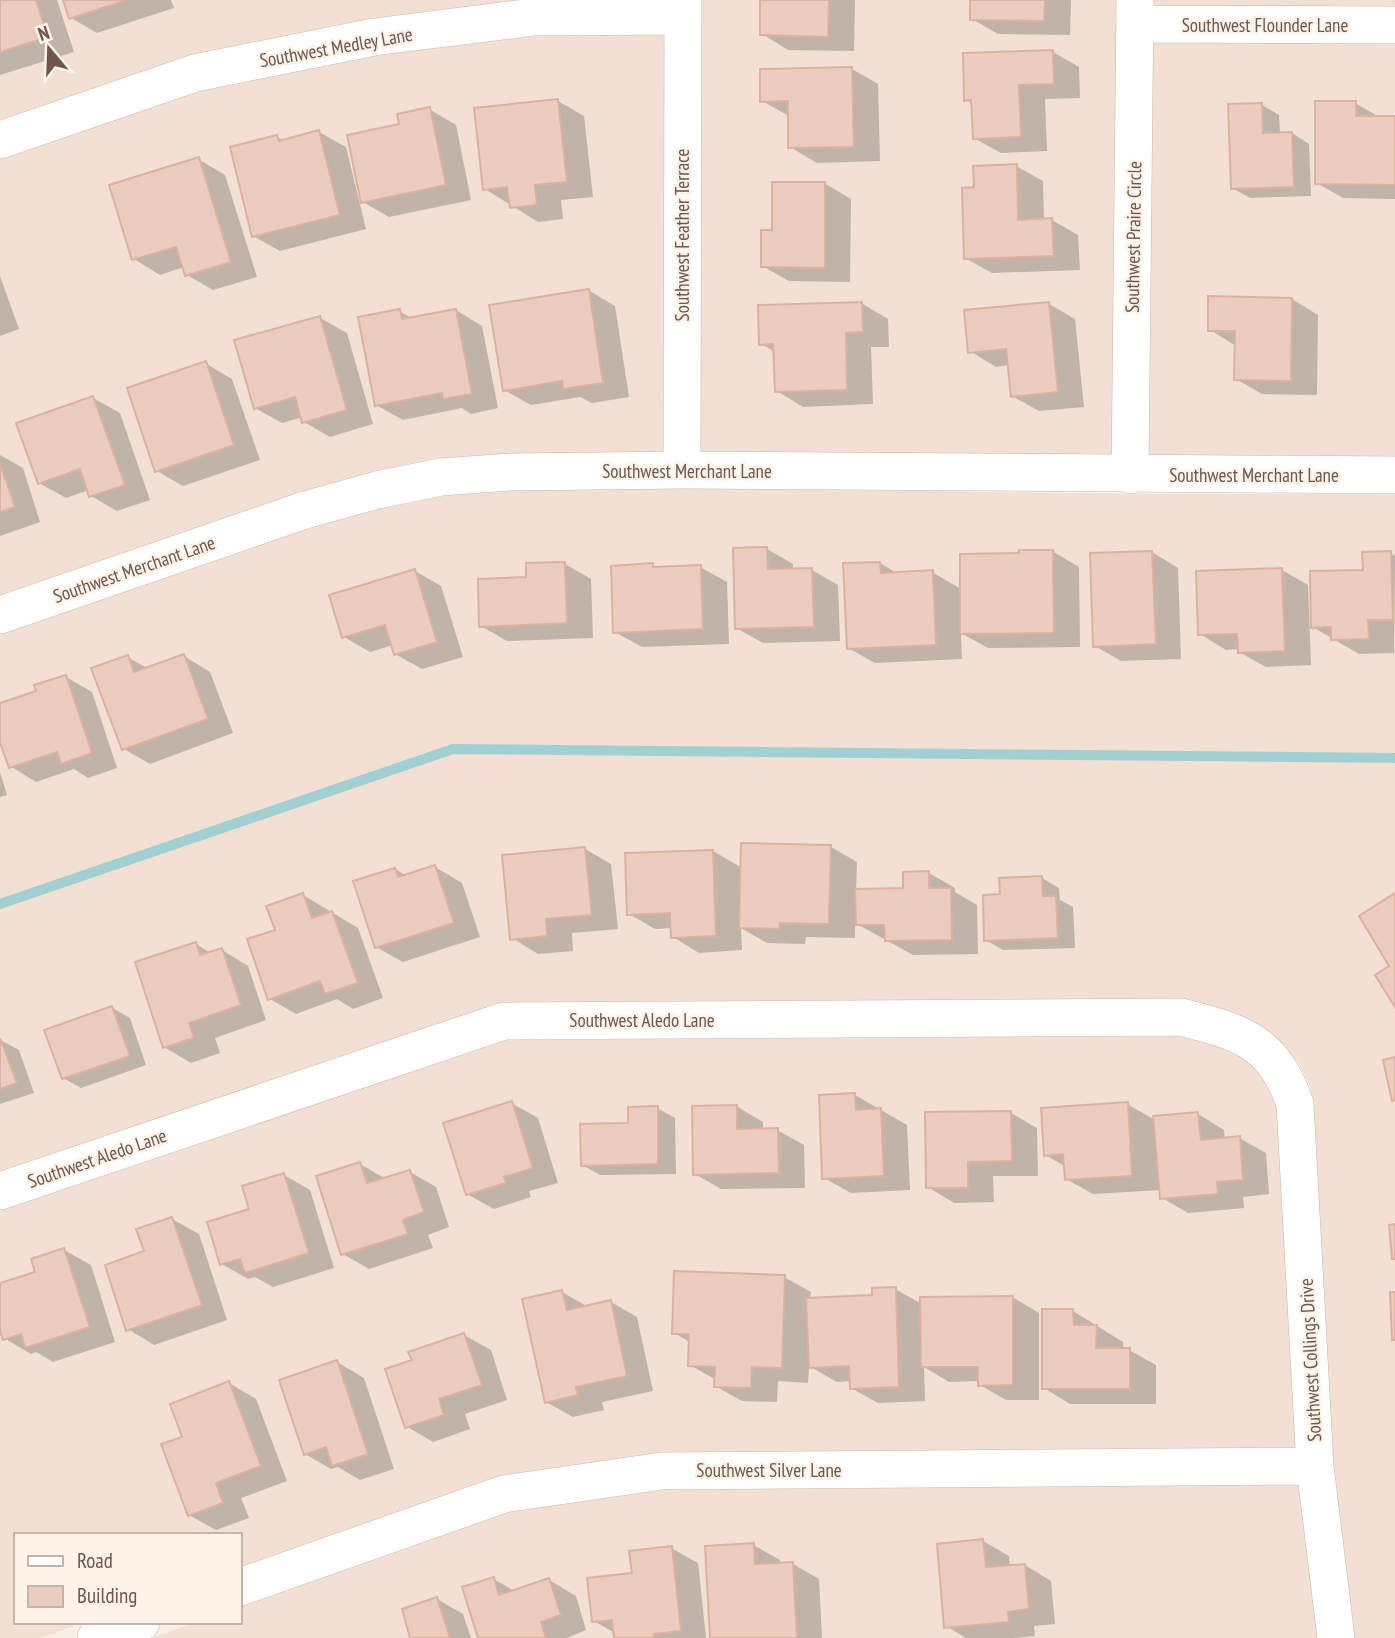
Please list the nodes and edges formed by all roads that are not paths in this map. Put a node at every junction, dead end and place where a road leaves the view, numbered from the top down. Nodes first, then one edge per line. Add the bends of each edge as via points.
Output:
1 (683, 8) edge
2 (1135, 12) edge
3 (1395, 25) edge
4 (0, 139) edge
5 (682, 470) junction
6 (1130, 475) junction
7 (1395, 475) edge
8 (0, 615) edge
9 (1288, 1083) joint
10 (0, 1191) edge
11 (1315, 1466) junction
12 (242, 1586) edge
13 (135, 1624) edge
14 (96, 1638) edge
15 (1336, 1638) edge

1 - 4 street, Southwest Medley Lane via 534,18 374,37 195,73
1 - 5 street, Southwest Feather Terrace
2 - 3 street, Southwest Flounder Lane
2 - 6 street, Southwest Praire Circle
5 - 6 street, Southwest Merchant Lane
5 - 8 street, Southwest Merchant Lane via 499,472 441,477 377,490 305,510
6 - 7 street, Southwest Merchant Lane
9 - 10 street, Southwest Aledo Lane via 1259,1046 1239,1034 1181,1017 505,1021
9 - 11 street, Southwest Collings Drive via 1299,1134
11 - 12 street, Southwest Silver Lane via 662,1471 504,1494
11 - 15 street, Southwest Collings Drive
13 - 14 street

